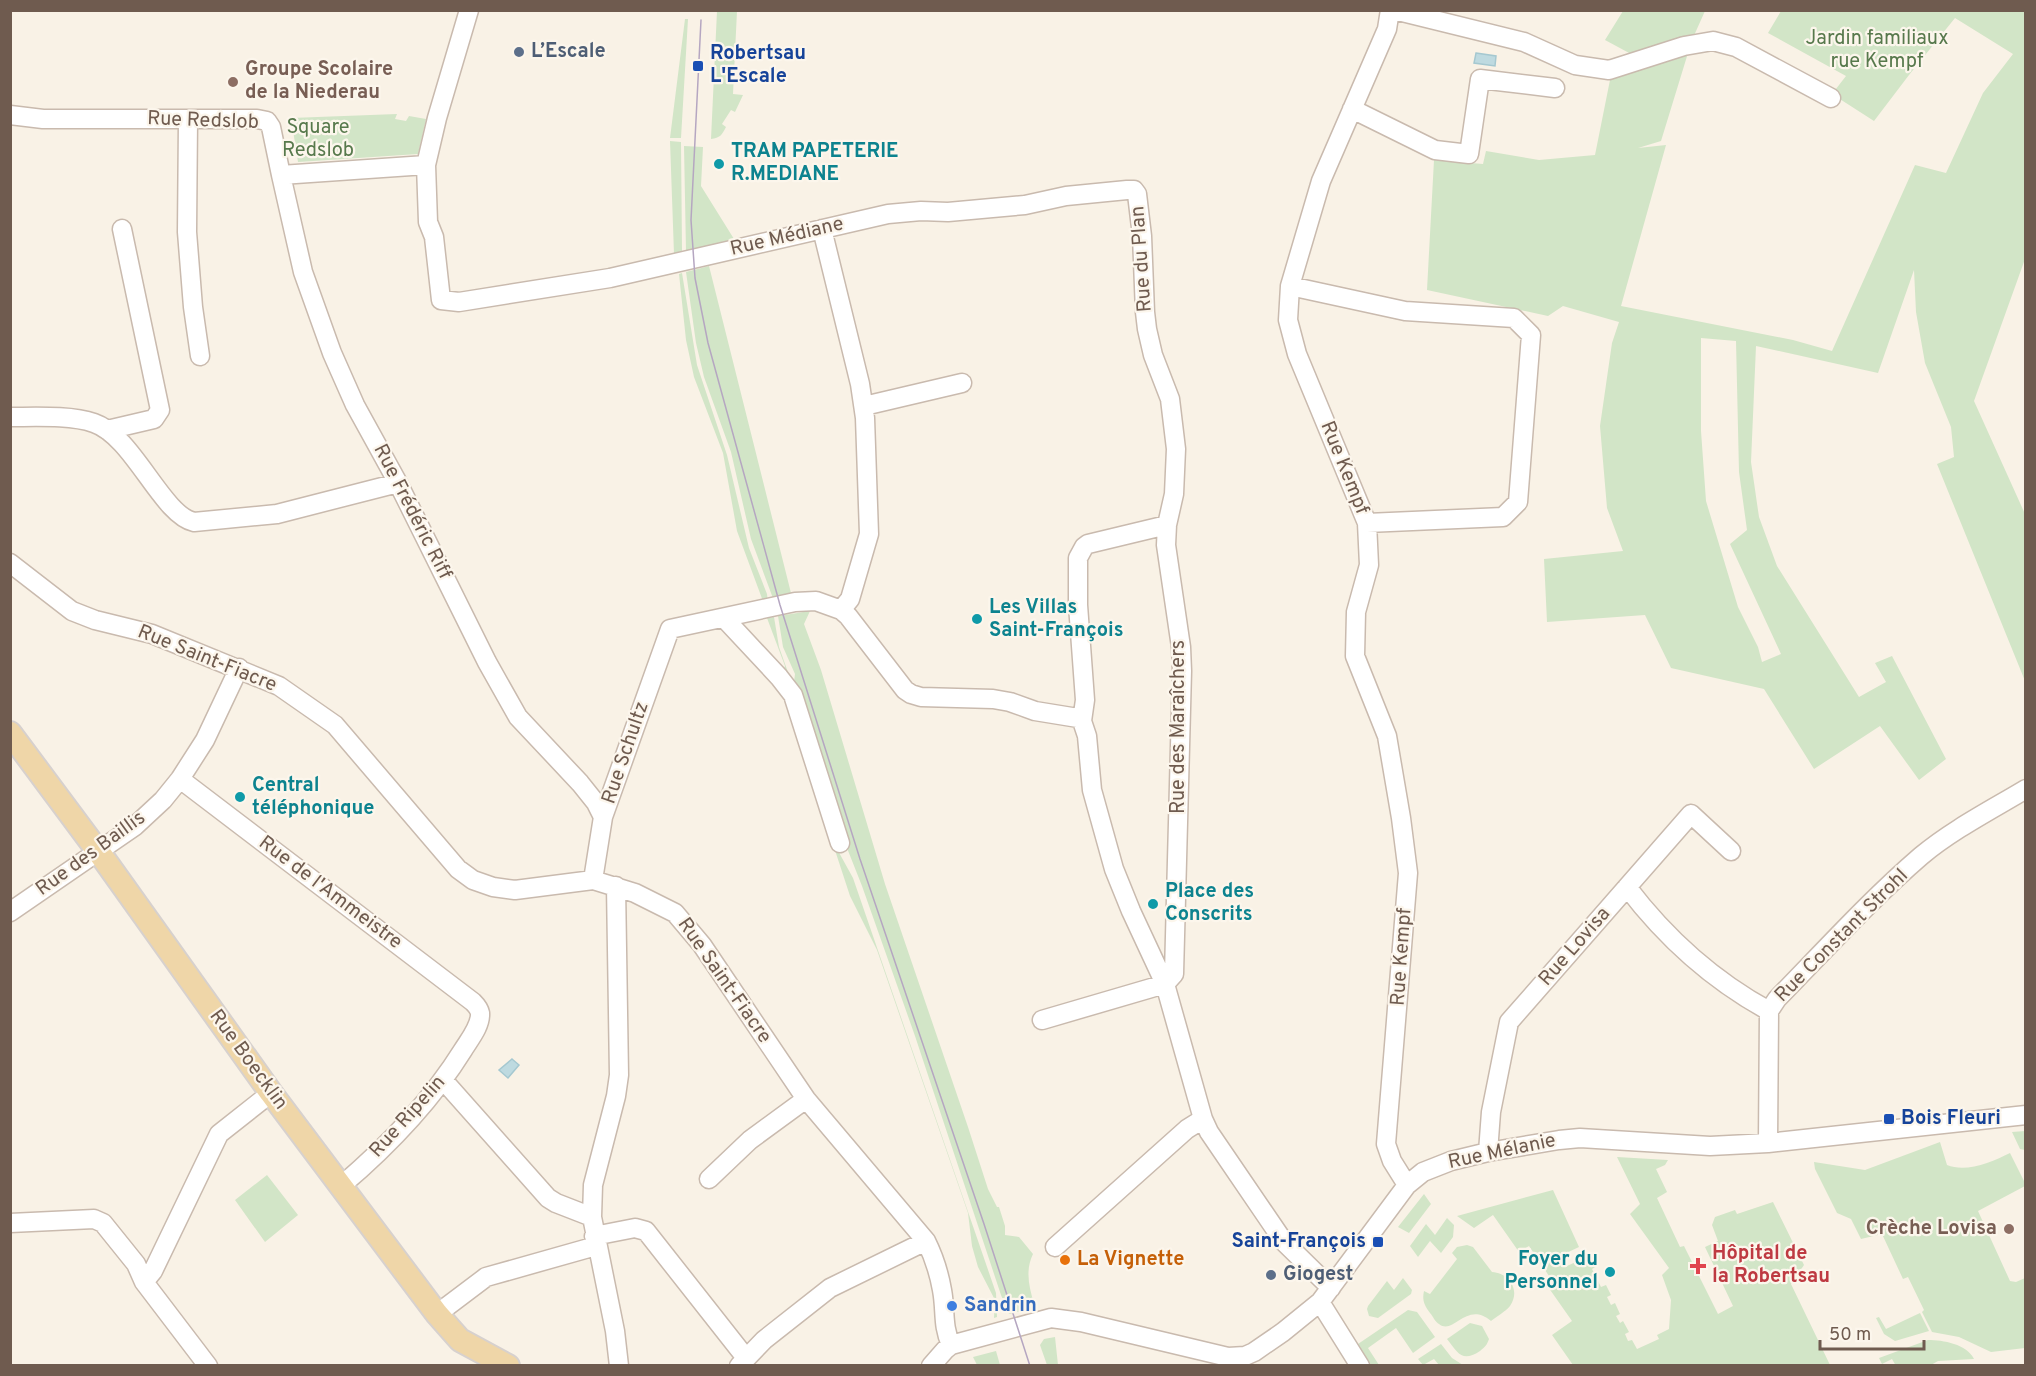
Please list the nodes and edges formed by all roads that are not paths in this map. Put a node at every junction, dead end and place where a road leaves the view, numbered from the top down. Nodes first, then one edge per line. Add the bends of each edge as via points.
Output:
1 (469, 10) edge
2 (1392, 10) edge
3 (1556, 88) dead end
4 (1831, 98) dead end
5 (1352, 109) junction
6 (10, 115) edge
7 (188, 120) junction
8 (426, 165) junction
9 (281, 175) junction
10 (1134, 190) joint
11 (122, 229) dead end
12 (822, 229) junction
13 (1290, 286) junction
14 (1147, 329) joint
15 (200, 356) dead end
16 (962, 383) dead end
17 (864, 406) junction
18 (10, 417) edge
19 (107, 430) junction
20 (398, 483) junction
21 (1366, 523) junction
22 (1167, 525) junction
23 (10, 563) edge
24 (841, 610) junction
25 (724, 618) junction
26 (239, 668) junction
27 (1082, 722) junction
28 (10, 732) edge
29 (180, 779) junction
30 (2025, 789) edge
31 (603, 817) junction
32 (840, 843) dead end
33 (1731, 851) dead end
34 (99, 852) junction
35 (593, 880) junction
36 (616, 886) junction
37 (1627, 887) junction
38 (10, 912) edge
39 (1165, 984) junction
40 (479, 1009) joint
41 (1769, 1011) junction
42 (1042, 1020) dead end
43 (444, 1081) junction
44 (271, 1093) junction
45 (806, 1099) junction
46 (2025, 1115) edge
47 (1203, 1119) junction
48 (1768, 1143) junction
49 (1488, 1152) junction
50 (709, 1179) dead end
51 (1407, 1185) junction
52 (341, 1186) junction
53 (592, 1217) junction
54 (10, 1223) edge
55 (595, 1241) junction
56 (926, 1241) junction
57 (1055, 1247) dead end
58 (144, 1282) junction
59 (1325, 1295) junction
60 (437, 1314) junction
61 (951, 1345) junction
62 (742, 1362) edge
63 (208, 1365) edge
64 (508, 1365) edge
65 (619, 1365) edge
66 (932, 1365) edge
67 (1360, 1365) edge

1 - 8 street
2 - 4 street via 1524,42 1575,65 1609,70 1713,40 1736,47
2 - 5 street, Rue Kempf
3 - 5 street via 1480,79 1476,155 1435,150
5 - 13 street, Rue Kempf via 1321,181
6 - 7 street, Rue Redslob via 44,119
7 - 9 street, Rue Redslob via 267,121
7 - 15 street via 187,232
8 - 9 street
8 - 12 street, Rue Médiane via 428,222 434,237 441,300 459,302 610,278
9 - 20 street, Rue Frédéric Riff via 303,272 332,352
10 - 12 street, Rue Médiane via 1066,196 1025,205 888,214
10 - 14 street, Rue du Plan via 1139,200
11 - 19 street via 160,410 154,419
12 - 17 street
13 - 21 street, Rue Kempf via 1288,320 1297,354
13 - 21 street via 1405,311 1514,318 1531,335 1518,502 1503,517
14 - 22 street, Rue des Maraîchers via 1168,391 1176,449 1174,494
16 - 17 street
17 - 24 street via 869,534 850,599
18 - 19 street via 73,419
19 - 20 street via 173,508 194,522 277,514
20 - 31 street, Rue Frédéric Riff via 518,717 580,783
21 - 51 street, Rue Kempf via 1369,565 1356,612 1355,656 1387,736 1408,873 1386,1144
22 - 27 street via 1089,544 1078,558 1085,700
22 - 39 street, Rue des Maraîchers via 1166,545 1182,670 1174,974
23 - 26 street, Rue Saint-Fiacre via 72,611 152,634
24 - 25 street via 816,601 795,602
24 - 27 street via 897,682 911,694 993,699 1072,716
25 - 31 street, Rue Schultz via 670,629
25 - 32 street via 793,695
26 - 29 street, Rue des Baillis via 205,740
26 - 35 street, Rue Saint-Fiacre via 279,686 335,725 458,868 473,880 515,890
27 - 39 street via 1088,736 1095,802 1114,869
28 - 34 main road, Rue Boecklin
29 - 34 street, Rue des Baillis via 148,815
29 - 40 street, Rue de l'Ammeistre
30 - 41 street, Rue Constant Strohl via 1922,855 1800,975
31 - 35 street, Rue Schultz
33 - 37 street, Rue Lovisa via 1691,814
34 - 38 street, Rue des Baillis
34 - 44 main road, Rue Boecklin
35 - 36 street, Rue Saint-Fiacre
36 - 45 street, Rue Saint-Fiacre via 667,907 691,929
36 - 53 street via 619,1075 593,1185
37 - 41 street via 1649,915 1692,956 1731,989
37 - 49 street, Rue Lovisa via 1509,1022 1491,1112
39 - 42 street
39 - 47 street
40 - 43 street, Rue Ripelin via 479,1022
41 - 48 street, Rue Constant Strohl
43 - 52 street, Rue Ripelin via 414,1117
43 - 53 street via 548,1197
44 - 52 main road, Rue Boecklin
44 - 58 street via 219,1134 153,1271
45 - 50 street via 750,1140
45 - 56 street, Rue Saint-Fiacre
46 - 48 street, Rue Mélanie
47 - 57 street via 1186,1129
47 - 59 street via 1284,1242
48 - 49 street, Rue Mélanie via 1710,1146 1580,1138
49 - 51 street, Rue Mélanie via 1436,1166
51 - 59 street, Rue Mélanie
52 - 60 main road, Rue Boecklin
53 - 55 street
54 - 58 street via 94,1219 103,1223 136,1264
55 - 60 street via 486,1277
55 - 62 street via 635,1228 646,1231
55 - 65 street
56 - 61 street, Rue Saint-Fiacre via 943,1292 945,1332
56 - 62 street via 830,1288
58 - 63 street
59 - 61 street, Rue Mélanie via 1283,1332 1254,1352 1237,1357 1227,1358 1075,1320 1051,1318
59 - 67 street
60 - 64 main road, Rue Boecklin via 460,1340
61 - 66 street

